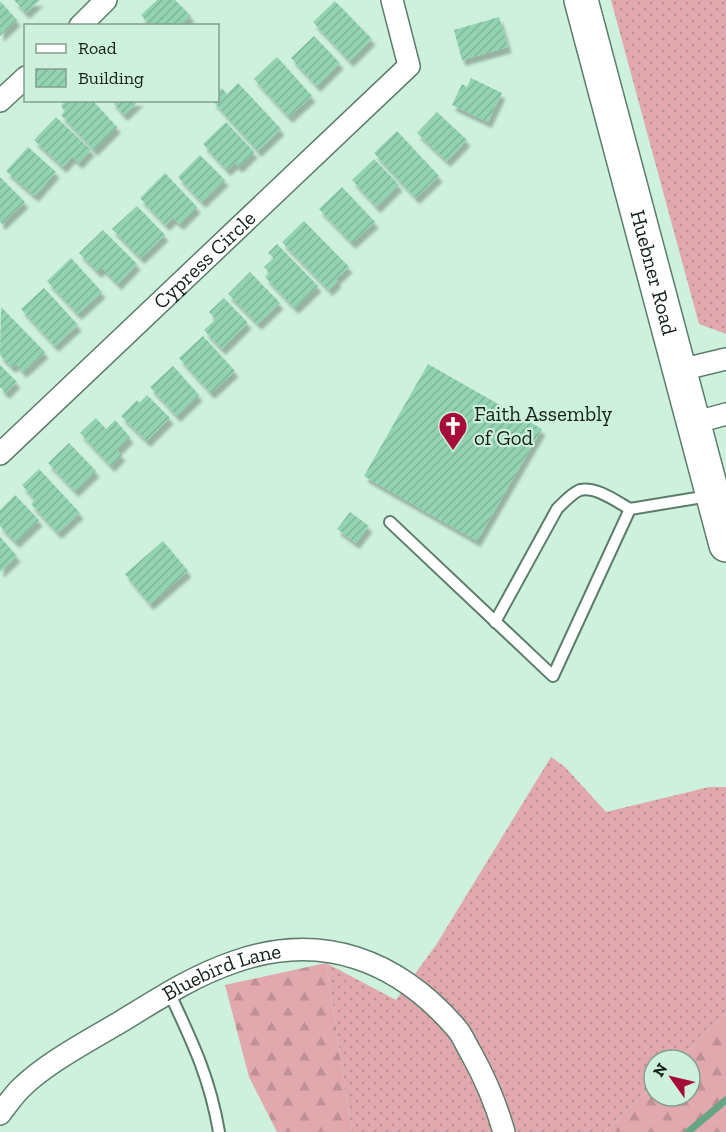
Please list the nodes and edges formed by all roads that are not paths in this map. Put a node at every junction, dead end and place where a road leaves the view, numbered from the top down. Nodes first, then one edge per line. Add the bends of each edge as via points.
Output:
1 (106, 0) edge
2 (392, 0) edge
3 (580, 0) edge
4 (82, 24) edge
5 (24, 79) edge
6 (0, 101) edge
7 (726, 358) edge
8 (680, 370) junction
9 (726, 414) edge
10 (693, 423) junction
11 (0, 454) edge
12 (713, 495) junction
13 (630, 509) junction
14 (390, 522) dead end
15 (726, 545) edge
16 (495, 622) junction
17 (169, 992) junction
18 (0, 1113) edge
19 (219, 1132) edge
20 (504, 1132) edge

1 - 4 street
2 - 11 street, Cypress Circle via 409,66
3 - 8 main road, Huebner Road
5 - 6 street
7 - 8 street
8 - 10 main road, Huebner Road
9 - 10 street
10 - 12 main road, Huebner Road
12 - 13 lane
12 - 15 main road, Huebner Road
13 - 16 lane via 596,492 580,490 565,501
13 - 16 lane via 553,676
14 - 16 lane
17 - 18 street, Bluebird Lane via 55,1062 21,1088
17 - 19 lane via 207,1077
17 - 20 street, Bluebird Lane via 236,961 270,953 311,949 349,955 387,970 458,1030 483,1074

